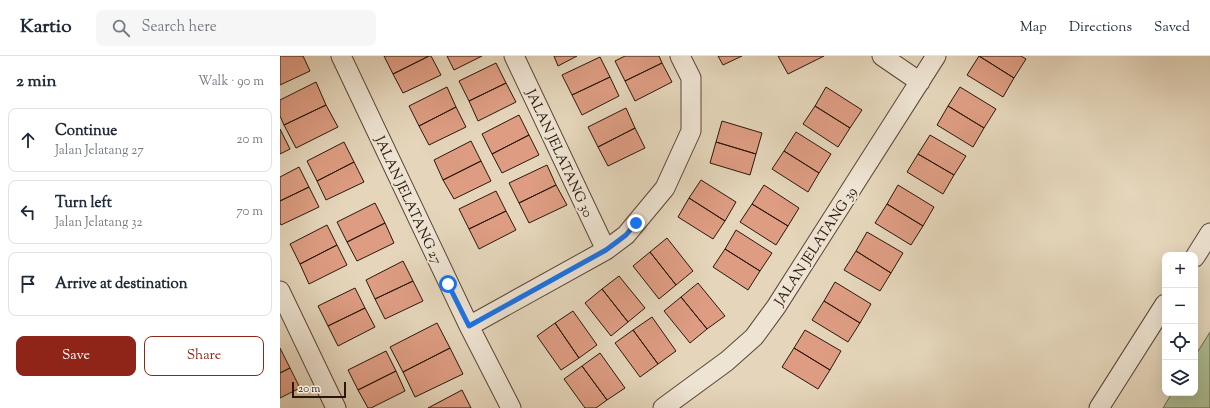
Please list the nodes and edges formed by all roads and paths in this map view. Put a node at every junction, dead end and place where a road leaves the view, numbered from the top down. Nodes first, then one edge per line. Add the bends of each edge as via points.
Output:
1 (341, 56) edge
2 (514, 56) edge
3 (680, 56) edge
4 (882, 56) edge
5 (936, 56) edge
6 (920, 82) junction
7 (1210, 233) edge
8 (606, 250) junction
9 (1198, 252) edge
10 (280, 291) edge
11 (1162, 309) edge
12 (469, 326) junction
13 (667, 407) edge
14 (336, 408) edge
15 (512, 408) edge
16 (1099, 408) edge

1 - 12 street, JALAN JELATANG 27
2 - 8 street, JALAN JELATANG 30
3 - 8 street via 691,78 691,132 664,188 626,235
4 - 6 street
5 - 6 street, JALAN JELATANG 39
6 - 13 street, JALAN JELATANG 39 via 780,301 754,337
7 - 9 street
8 - 12 street
10 - 14 street
11 - 16 street
12 - 15 street, JALAN JELATANG 27

